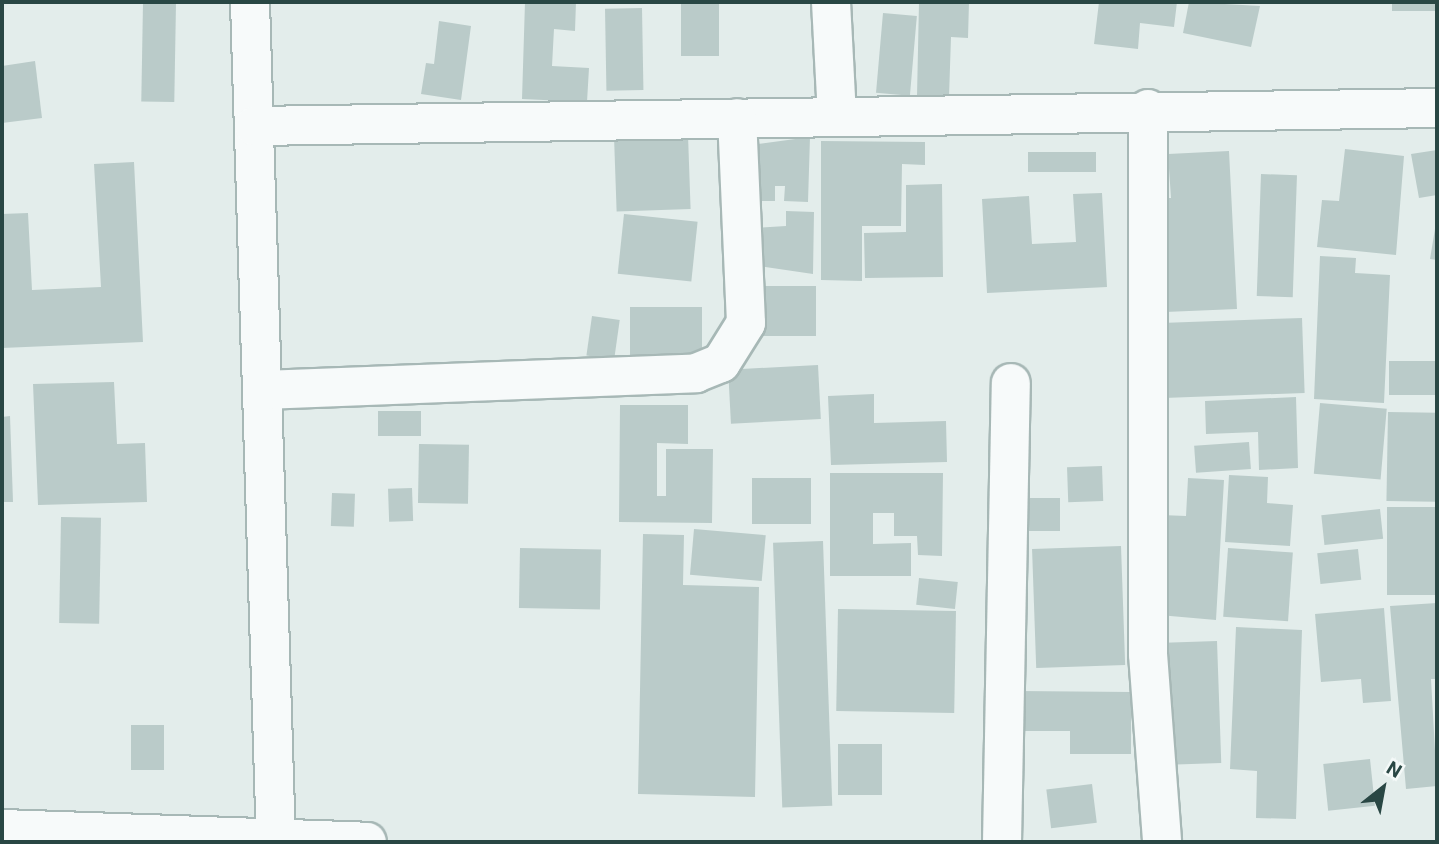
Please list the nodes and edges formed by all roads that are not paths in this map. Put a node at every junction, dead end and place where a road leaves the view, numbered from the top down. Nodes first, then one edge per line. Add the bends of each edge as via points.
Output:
1 (250, 2) edge
2 (831, 2) edge
3 (1437, 108) edge
4 (1149, 109) junction
5 (837, 116) junction
6 (737, 118) junction
7 (254, 126) junction
8 (1011, 383) dead end
9 (262, 390) junction
10 (2, 829) edge
11 (276, 841) edge
12 (367, 842) edge
13 (1002, 842) edge
14 (1162, 842) edge

1 - 7 street
2 - 5 street
3 - 4 street
4 - 5 street
4 - 14 street via 1148,654
5 - 6 street
6 - 7 street
6 - 9 street via 746,323 721,363 696,373
7 - 9 street
8 - 13 street
9 - 11 street
10 - 11 street
11 - 12 street

